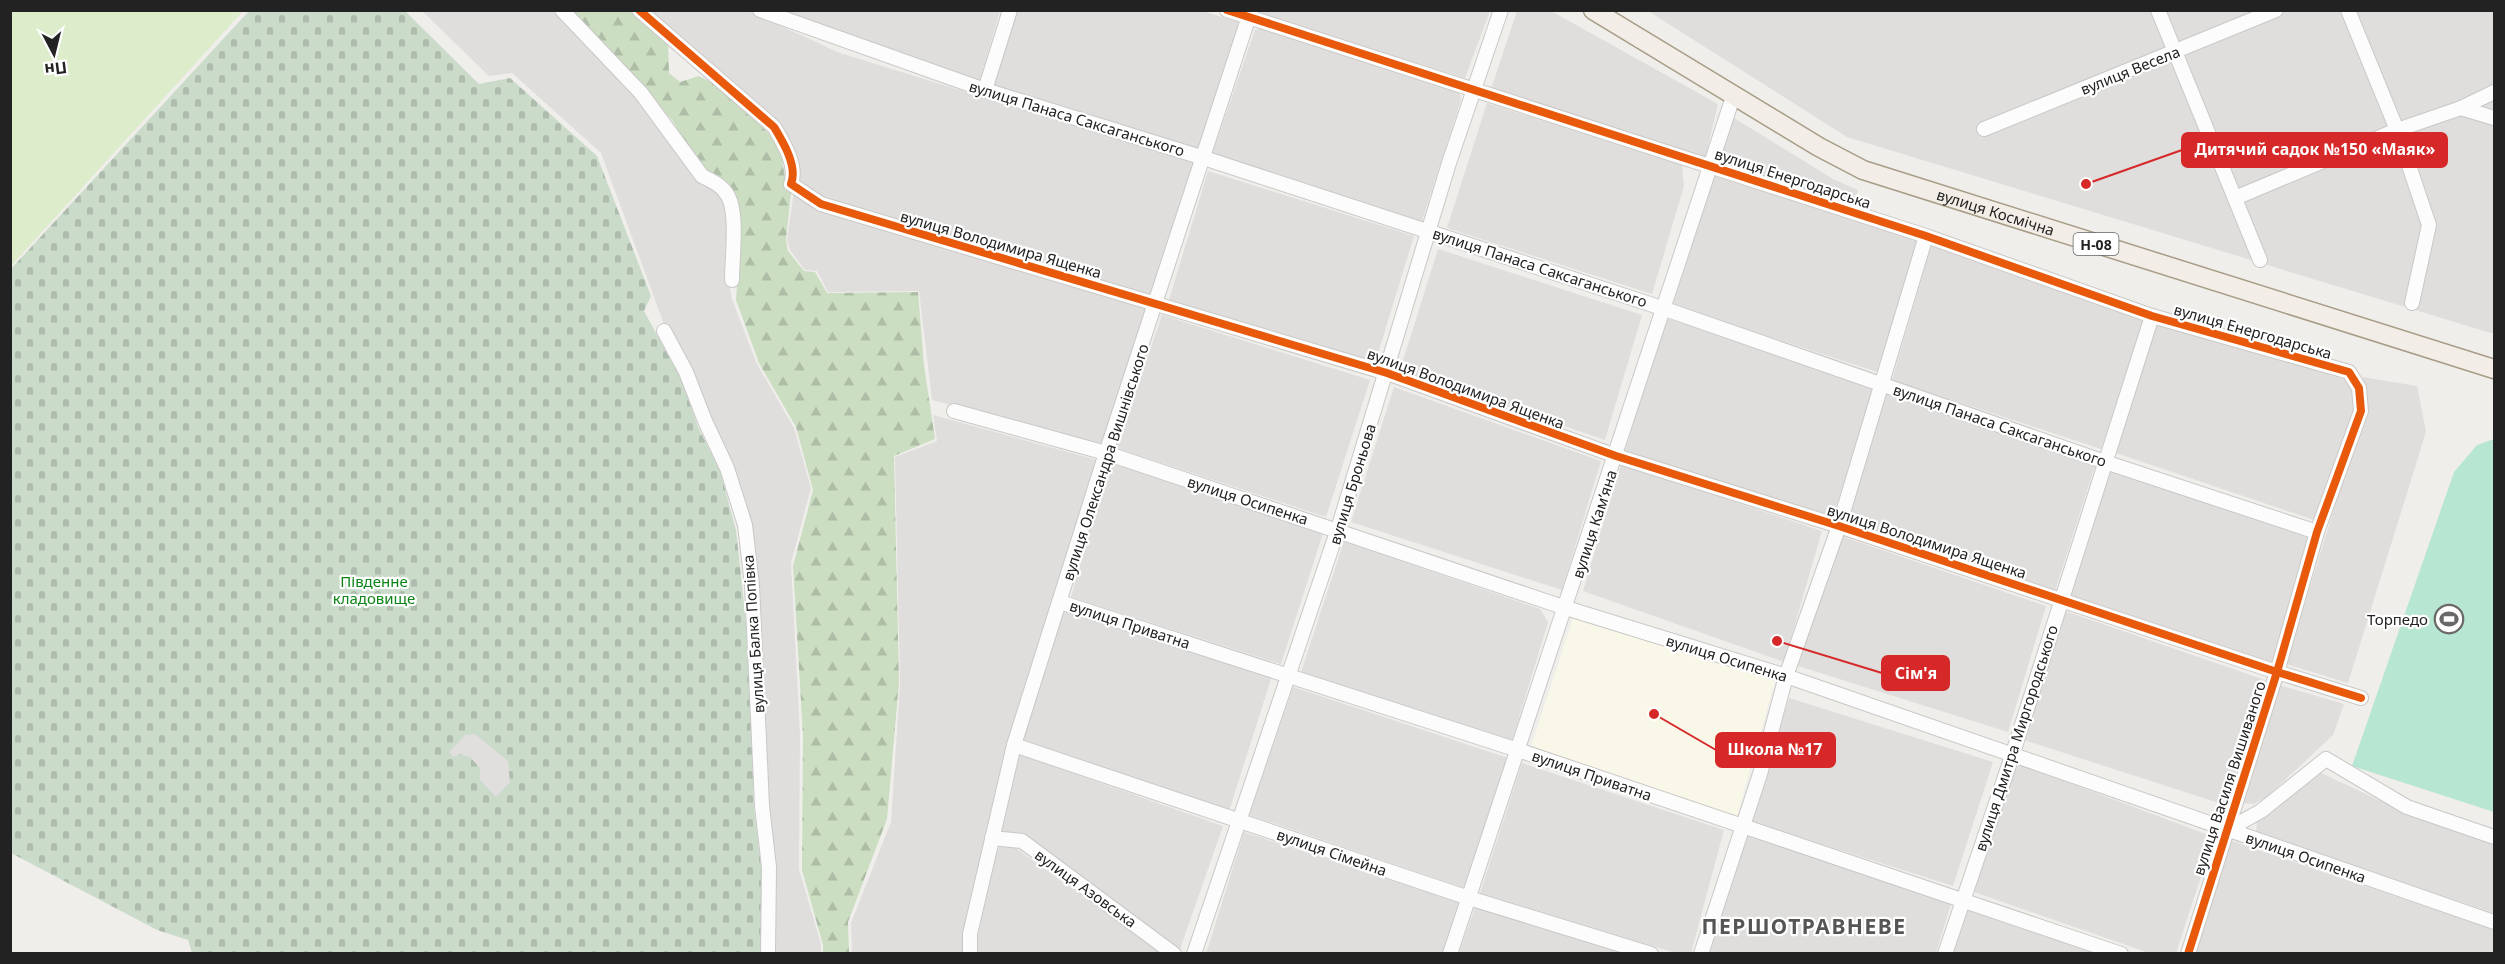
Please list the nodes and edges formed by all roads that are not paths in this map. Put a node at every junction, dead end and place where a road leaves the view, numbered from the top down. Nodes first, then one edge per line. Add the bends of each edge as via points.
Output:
1 (562, 10) edge
2 (639, 10) edge
3 (760, 10) edge
4 (1010, 10) edge
5 (1227, 10) edge
6 (1501, 10) edge
7 (1593, 10) edge
8 (2158, 10) edge
9 (2276, 10) edge
10 (2348, 10) edge
11 (1250, 14) edge
12 (2175, 52) junction
13 (1473, 89) junction
14 (985, 90) junction
15 (2494, 92) edge
16 (1734, 94) junction
17 (2461, 108) junction
18 (2494, 117) edge
19 (1984, 129) dead end
20 (2397, 130) junction
21 (1204, 158) junction
22 (1710, 165) junction
23 (2235, 198) junction
24 (1429, 231) junction
25 (1926, 236) junction
26 (2260, 260) dead end
27 (732, 280) dead end
28 (2412, 303) dead end
29 (1157, 304) junction
30 (1662, 308) junction
31 (2152, 316) junction
32 (664, 331) dead end
33 (2494, 369) edge
34 (2349, 372) joint
35 (1387, 373) junction
36 (1882, 384) junction
37 (954, 411) dead end
38 (1106, 453) junction
39 (1616, 456) junction
40 (2105, 462) junction
41 (1839, 526) junction
42 (1338, 529) junction
43 (2317, 532) junction
44 (2062, 599) junction
45 (1060, 602) junction
46 (1566, 608) junction
47 (2277, 672) junction
48 (1290, 676) junction
49 (1786, 676) junction
50 (2361, 698) dead end
51 (1014, 745) junction
52 (1518, 750) junction
53 (2013, 753) junction
54 (1239, 821) junction
55 (1742, 825) junction
56 (2227, 830) junction
57 (2494, 837) edge
58 (992, 838) junction
59 (1469, 898) junction
60 (1962, 900) junction
61 (2494, 922) edge
62 (768, 954) edge
63 (970, 954) edge
64 (1174, 954) edge
65 (1194, 954) edge
66 (1450, 954) edge
67 (1651, 954) edge
68 (1701, 954) edge
69 (1945, 954) edge
70 (2121, 954) edge
71 (2188, 954) edge

1 - 27 street via 641,93 702,176 717,183 728,196 733,214
2 - 29 street, вулиця Володимира Ященка via 774,127 794,173 791,184 821,204
3 - 14 street, вулиця Панаса Саксаганського
4 - 14 street
5 - 11 street, вулиця Енергодарська
6 - 13 street, вулиця Броньова
7 - 16 main road, вулиця Космічна / Н-08
8 - 12 street
9 - 12 street, вулиця Весела
10 - 20 street
11 - 13 street, вулиця Енергодарська
11 - 21 street, вулиця Олександра Вишнівського
12 - 19 street, вулиця Весела
12 - 23 street
13 - 22 street, вулиця Енергодарська
13 - 24 street, вулиця Броньова
14 - 21 street, вулиця Панаса Саксаганського
15 - 17 street
16 - 22 street, вулиця Кам’яна
16 - 33 main road, вулиця Космічна / Н-08 via 1863,170
17 - 18 street
17 - 20 street
20 - 23 street
20 - 28 street via 2429,225
21 - 24 street, вулиця Панаса Саксаганського
21 - 29 street, вулиця Олександра Вишнівського
22 - 25 street, вулиця Енергодарська
22 - 30 street, вулиця Кам’яна
23 - 26 street
24 - 30 street, вулиця Панаса Саксаганського
24 - 35 street, вулиця Броньова
25 - 31 street, вулиця Енергодарська
25 - 36 street
29 - 35 street, вулиця Володимира Ященка
29 - 38 street, вулиця Олександра Вишнівського
30 - 36 street, вулиця Панаса Саксаганського
30 - 39 street, вулиця Кам’яна
31 - 34 street, вулиця Енергодарська
31 - 40 street, вулиця Дмитра Миргородського
32 - 62 street, вулиця Балка Попівка via 727,468 745,525 753,596 762,806 769,867
34 - 43 street, вулиця Василя Вишиваного via 2359,388 2361,411
35 - 39 street, вулиця Володимира Ященка
35 - 42 street, вулиця Броньова
36 - 40 street, вулиця Панаса Саксаганського
36 - 41 street
37 - 38 street, вулиця Осипенка
38 - 42 street, вулиця Осипенка
38 - 45 street, вулиця Олександра Вишнівського
39 - 41 street, вулиця Володимира Ященка
39 - 46 street, вулиця Кам’яна
40 - 43 street, вулиця Панаса Саксаганського
40 - 44 street, вулиця Дмитра Миргородського
41 - 44 street, вулиця Володимира Ященка
41 - 49 street
42 - 46 street, вулиця Осипенка
42 - 48 street, вулиця Броньова
43 - 47 street, вулиця Василя Вишиваного
44 - 47 street, вулиця Володимира Ященка
44 - 53 street, вулиця Дмитра Миргородського
45 - 48 street, вулиця Приватна
45 - 51 street, вулиця Олександра Вишнівського
46 - 49 street, вулиця Осипенка
46 - 52 street, вулиця Кам’яна
47 - 50 street, вулиця Володимира Ященка
47 - 56 street, вулиця Василя Вишиваного
48 - 52 street, вулиця Приватна
48 - 54 street, вулиця Броньова
49 - 53 street, вулиця Осипенка
49 - 55 street
51 - 54 street, вулиця Сімейна
51 - 58 street, вулиця Олександра Вишнівського
52 - 55 street, вулиця Приватна
52 - 59 street, вулиця Кам’яна
53 - 56 street, вулиця Осипенка
53 - 60 street, вулиця Дмитра Миргородського
54 - 59 street, вулиця Сімейна
54 - 65 street, вулиця Броньова
55 - 60 street, вулиця Приватна
55 - 68 street
56 - 57 street via 2261,811 2325,759 2407,807
56 - 61 street, вулиця Осипенка
56 - 71 street, вулиця Василя Вишиваного
58 - 63 street, вулиця Олександра Вишнівського via 970,934
58 - 64 street, вулиця Азовська via 1022,841
59 - 66 street, вулиця Кам’яна
59 - 67 street, вулиця Сімейна
60 - 69 street, вулиця Дмитра Миргородського
60 - 70 street, вулиця Приватна

